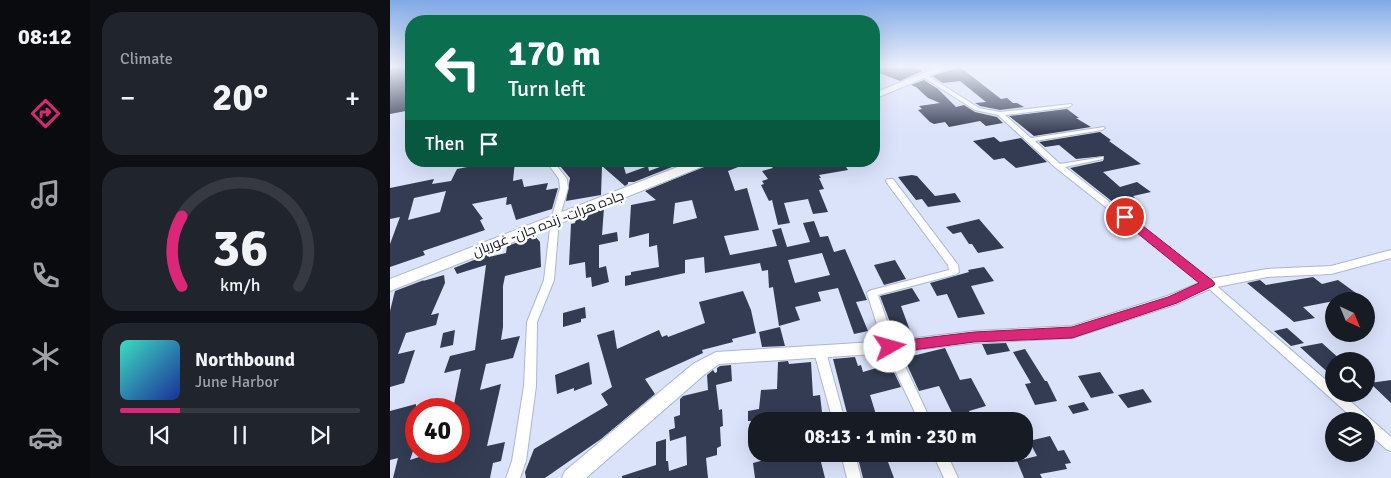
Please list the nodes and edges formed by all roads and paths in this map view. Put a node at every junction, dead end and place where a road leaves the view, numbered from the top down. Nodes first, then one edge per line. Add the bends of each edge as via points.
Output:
1 (948, 89) edge
2 (1070, 105) dead end
3 (1000, 114) junction
4 (1102, 128) dead end
5 (1030, 140) junction
6 (1101, 158) dead end
7 (1059, 166) junction
8 (554, 167) edge
9 (690, 167) edge
10 (890, 181) dead end
11 (555, 220) junction
12 (1391, 254) edge
13 (1208, 284) junction
14 (390, 285) edge
15 (890, 347) junction
16 (820, 352) junction
17 (837, 412) edge
18 (921, 412) edge
19 (1354, 412) edge
20 (1375, 431) edge
21 (1391, 445) edge
22 (850, 462) edge
23 (944, 462) edge
24 (513, 478) edge
25 (572, 478) edge
26 (854, 478) edge
27 (952, 478) edge

1 - 3 street via 977,110
2 - 3 street
3 - 5 street
4 - 5 street
5 - 7 street
6 - 7 street
7 - 13 street
8 - 11 street via 563,179 564,188
9 - 11 main road, جاده هرات- زنده جان- غوریان
10 - 15 street via 954,269 951,274 872,293
11 - 14 main road, جاده هرات- زنده جان- غوریان
11 - 24 street via 548,280 532,322 530,386 519,461
12 - 13 street via 1331,270 1268,273
13 - 15 street via 1172,300 1072,332 974,337
13 - 19 street
15 - 16 street
15 - 18 street
16 - 17 street
16 - 25 street via 716,358
20 - 21 street
22 - 26 street
23 - 27 street

